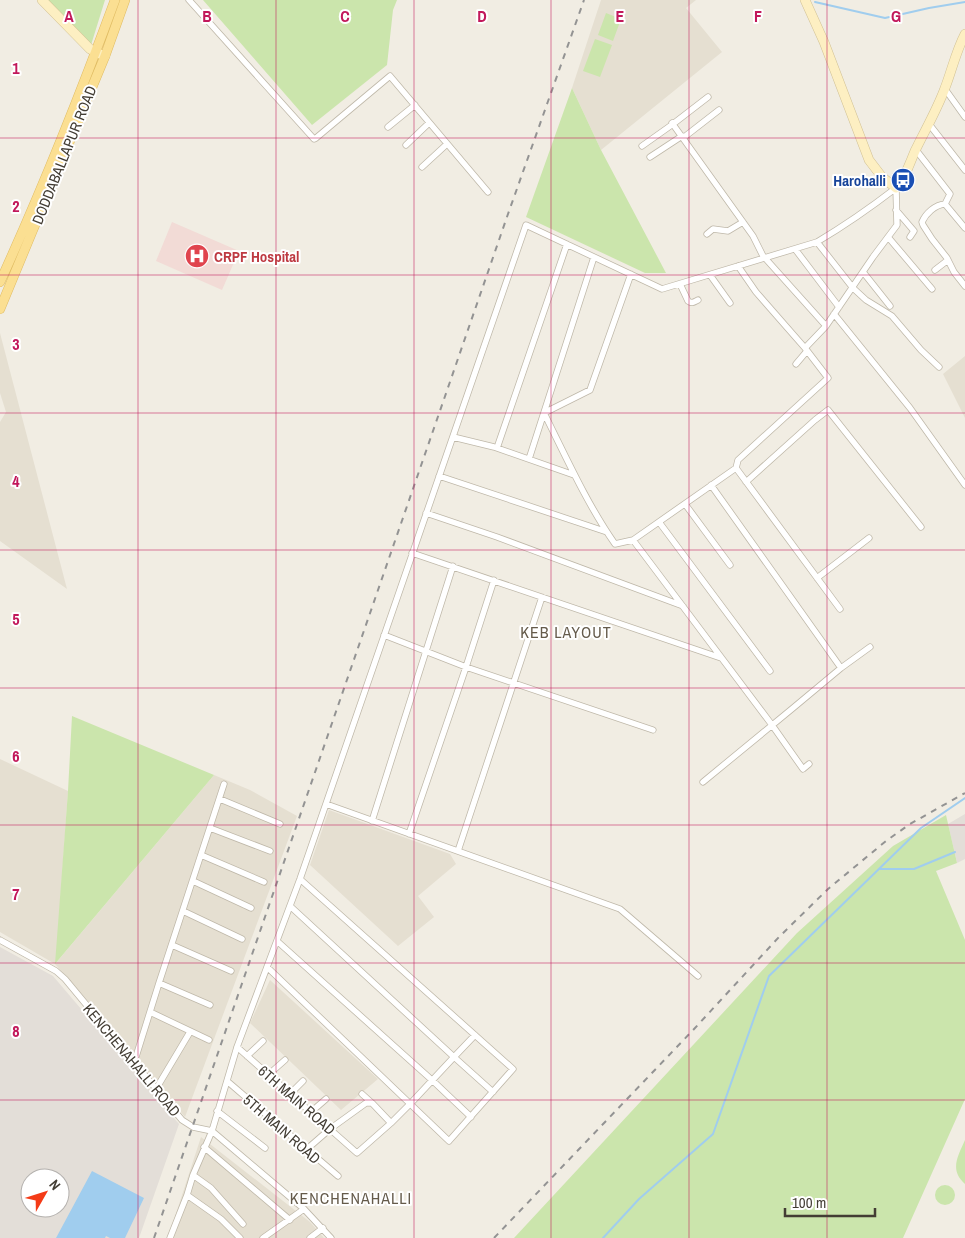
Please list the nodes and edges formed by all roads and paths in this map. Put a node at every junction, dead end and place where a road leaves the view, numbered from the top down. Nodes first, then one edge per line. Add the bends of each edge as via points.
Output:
1 (42, 0) edge
2 (115, 0) edge
3 (125, 0) edge
4 (189, 0) edge
5 (805, 0) edge
6 (963, 42) edge
7 (96, 52) junction
8 (105, 56) junction
9 (945, 89) junction
10 (708, 97) dead end
11 (415, 105) junction
12 (719, 110) dead end
13 (965, 117) edge
14 (430, 123) junction
15 (673, 124) junction
16 (929, 124) junction
17 (388, 127) dead end
18 (682, 137) junction
19 (447, 144) junction
20 (406, 145) dead end
21 (642, 146) dead end
22 (916, 150) junction
23 (650, 157) dead end
24 (422, 166) dead end
25 (965, 170) edge
26 (896, 188) junction
27 (488, 192) dead end
28 (945, 204) junction
29 (896, 210) junction
30 (743, 222) junction
31 (965, 228) edge
32 (707, 234) dead end
33 (888, 237) junction
34 (910, 237) dead end
35 (817, 242) junction
36 (568, 244) junction
37 (795, 249) junction
38 (594, 257) junction
39 (765, 258) junction
40 (948, 260) junction
41 (738, 266) junction
42 (935, 270) dead end
43 (863, 272) junction
44 (630, 274) junction
45 (710, 274) junction
46 (0, 282) edge
47 (680, 284) junction
48 (965, 286) edge
49 (853, 288) junction
50 (932, 290) dead end
51 (698, 300) dead end
52 (730, 303) dead end
53 (890, 306) dead end
54 (839, 307) junction
55 (0, 309) edge
56 (834, 314) junction
57 (826, 326) junction
58 (806, 350) junction
59 (796, 364) dead end
60 (939, 367) dead end
61 (544, 413) junction
62 (453, 436) junction
63 (497, 448) junction
64 (529, 459) junction
65 (736, 468) junction
66 (575, 475) junction
67 (439, 476) junction
68 (746, 482) junction
69 (711, 485) junction
70 (965, 485) edge
71 (685, 504) junction
72 (426, 513) junction
73 (660, 522) junction
74 (921, 527) dead end
75 (606, 532) junction
76 (869, 538) dead end
77 (633, 540) junction
78 (412, 553) junction
79 (730, 565) dead end
80 (454, 566) junction
81 (817, 578) junction
82 (494, 580) junction
83 (542, 597) junction
84 (683, 606) junction
85 (840, 609) dead end
86 (384, 635) junction
87 (870, 647) dead end
88 (426, 652) junction
89 (722, 658) junction
90 (466, 667) junction
91 (841, 668) junction
92 (770, 671) dead end
93 (514, 682) junction
94 (772, 725) junction
95 (653, 730) dead end
96 (809, 764) dead end
97 (704, 782) dead end
98 (224, 784) dead end
99 (220, 799) junction
100 (326, 804) junction
101 (372, 821) junction
102 (280, 824) dead end
103 (210, 828) junction
104 (409, 834) junction
105 (270, 851) dead end
106 (458, 851) junction
107 (201, 855) junction
108 (300, 878) junction
109 (193, 881) junction
110 (264, 882) dead end
111 (290, 906) junction
112 (251, 908) dead end
113 (183, 911) junction
114 (242, 939) dead end
115 (0, 940) edge
116 (277, 941) junction
117 (172, 945) junction
118 (267, 967) junction
119 (232, 971) dead end
120 (698, 976) dead end
121 (159, 983) junction
122 (210, 1005) dead end
123 (150, 1012) junction
124 (190, 1032) junction
125 (475, 1035) junction
126 (209, 1040) dead end
127 (263, 1041) dead end
128 (237, 1047) junction
129 (247, 1056) junction
130 (454, 1057) junction
131 (285, 1060) dead end
132 (134, 1063) junction
133 (268, 1075) junction
134 (227, 1081) junction
135 (303, 1081) dead end
136 (433, 1081) junction
137 (156, 1089) junction
138 (493, 1092) junction
139 (290, 1094) junction
140 (362, 1094) dead end
141 (326, 1099) dead end
142 (372, 1103) junction
143 (411, 1103) junction
144 (217, 1111) junction
145 (311, 1112) junction
146 (471, 1117) junction
147 (391, 1123) junction
148 (330, 1129) junction
149 (212, 1132) junction
150 (204, 1147) junction
151 (265, 1148) dead end
152 (306, 1150) junction
153 (193, 1175) junction
154 (338, 1176) dead end
155 (187, 1194) junction
156 (304, 1209) junction
157 (290, 1220) junction
158 (243, 1224) dead end
159 (323, 1228) junction
160 (170, 1238) edge
161 (240, 1238) edge
162 (263, 1238) edge
163 (310, 1238) edge
164 (331, 1238) edge

1 - 7 street
2 - 7 main road, DODDABALLAPUR ROAD
3 - 8 main road, DODDABALLAPUR ROAD
4 - 11 street via 314,139 390,76
5 - 26 street via 869,160
6 - 9 street
7 - 8 street
7 - 46 main road, DODDABALLAPUR ROAD
8 - 55 main road, DODDABALLAPUR ROAD
9 - 13 street
9 - 16 street
10 - 15 street
11 - 14 street
11 - 17 street
12 - 18 street
14 - 19 street
14 - 20 street
15 - 18 street
15 - 21 street
16 - 22 street
16 - 25 street
18 - 23 street
18 - 30 street
19 - 24 street
19 - 27 street
22 - 26 street
22 - 28 street via 950,194
26 - 29 street
26 - 35 street
28 - 31 street
28 - 40 street via 928,213 922,222
29 - 33 street via 897,225
29 - 34 street via 914,231
30 - 32 street via 728,231 713,229
30 - 39 street
33 - 43 street
33 - 50 street
35 - 37 street
35 - 49 street
36 - 38 street
36 - 62 street via 526,225
36 - 63 street
37 - 39 street
37 - 54 street
38 - 44 street
38 - 61 street
39 - 41 street
39 - 57 street
40 - 42 street
40 - 48 street
41 - 45 street
41 - 58 street
43 - 49 street
43 - 53 street
44 - 47 street via 662,289
44 - 61 street via 590,390
45 - 47 street
45 - 52 street
47 - 51 street via 690,303
49 - 54 street
49 - 60 street via 892,316
54 - 56 street
56 - 57 street
56 - 70 street via 910,408
57 - 58 street
58 - 59 street
58 - 65 street via 828,378 738,460
61 - 64 street
61 - 66 street
62 - 63 street
62 - 67 street
63 - 64 street
64 - 66 street
65 - 68 street
65 - 69 street
66 - 75 street
67 - 72 street
67 - 75 street
68 - 74 street via 828,410
68 - 81 street
69 - 71 street
69 - 91 street
71 - 73 street
71 - 79 street
72 - 78 street
72 - 84 street
73 - 77 street
73 - 92 street
75 - 77 street via 615,544
76 - 81 street
77 - 84 street
78 - 80 street
78 - 86 street
80 - 82 street
80 - 88 street
81 - 85 street
82 - 83 street
82 - 90 street
83 - 89 street
83 - 93 street
84 - 89 street
86 - 88 street
86 - 100 street
87 - 91 street
88 - 90 street
88 - 101 street
89 - 94 street
90 - 93 street
90 - 104 street
91 - 94 street
93 - 95 street
93 - 106 street
94 - 96 street via 803,769
94 - 97 street
98 - 99 street
99 - 102 street
99 - 103 street
100 - 101 street
100 - 108 street
101 - 104 street
103 - 105 street
103 - 107 street
104 - 106 street
106 - 120 street via 620,909
107 - 109 street
107 - 110 street
108 - 111 street
108 - 125 street
109 - 112 street
109 - 113 street
111 - 116 street
111 - 130 street
113 - 114 street
113 - 117 street
115 - 132 street, KENCHENAHALLI ROAD via 65,979
116 - 118 street
116 - 136 street
117 - 119 street
117 - 121 street
118 - 128 street
118 - 143 street
121 - 122 street
121 - 123 street
123 - 124 street
123 - 132 street
124 - 126 street
124 - 137 street
125 - 130 street
125 - 138 street via 513,1070
127 - 129 street
128 - 129 street, 6TH MAIN ROAD
128 - 134 street
129 - 133 street, 6TH MAIN ROAD
130 - 136 street
130 - 138 street
131 - 133 street
132 - 137 street, KENCHENAHALLI ROAD
133 - 139 street, 6TH MAIN ROAD
134 - 144 street
134 - 152 street, 5TH MAIN ROAD
135 - 139 street
136 - 143 street
136 - 146 street
137 - 149 street, KENCHENAHALLI ROAD via 182,1120
138 - 146 street
139 - 145 street, 6TH MAIN ROAD
140 - 142 street
141 - 145 street
142 - 147 street
142 - 148 street via 366,1103
143 - 146 street via 449,1141
143 - 147 street
144 - 149 street
144 - 151 street
145 - 148 street, 6TH MAIN ROAD
147 - 148 street, 6TH MAIN ROAD via 357,1153
148 - 152 street
149 - 150 street
149 - 156 street, KENCHENAHALLI ROAD
150 - 153 street
150 - 157 street
152 - 154 street, 5TH MAIN ROAD
153 - 155 street
153 - 158 street via 211,1188
155 - 160 street
155 - 161 street
156 - 157 street
156 - 159 street, KENCHENAHALLI ROAD
157 - 162 street
159 - 163 street
159 - 164 street, KENCHENAHALLI ROAD

